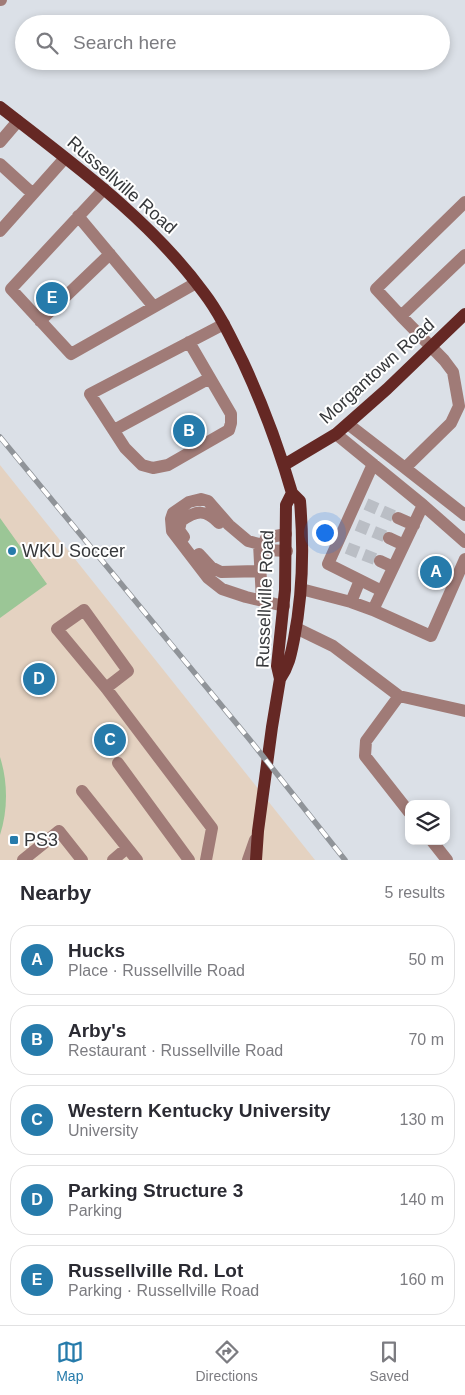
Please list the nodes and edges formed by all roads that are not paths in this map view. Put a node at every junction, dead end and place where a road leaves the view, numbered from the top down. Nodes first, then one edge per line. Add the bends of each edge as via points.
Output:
1 (0, 107) edge
2 (18, 121) junction
3 (0, 142) edge
4 (65, 158) junction
5 (0, 164) edge
6 (104, 189) junction
7 (33, 194) junction
8 (465, 202) edge
9 (78, 216) junction
10 (0, 231) edge
11 (110, 254) junction
12 (465, 255) edge
13 (196, 283) junction
14 (154, 307) junction
15 (465, 314) edge
16 (401, 316) junction
17 (40, 321) junction
18 (224, 324) junction
19 (189, 342) junction
20 (431, 347) junction
21 (210, 378) junction
22 (348, 424) junction
23 (114, 430) junction
24 (336, 434) junction
25 (373, 464) junction
26 (284, 465) junction
27 (405, 468) junction
28 (292, 493) junction
29 (423, 505) junction
30 (465, 515) edge
31 (398, 518) tunnel mouth
32 (414, 525) junction
33 (286, 534) junction
34 (389, 538) tunnel mouth
35 (465, 542) edge
36 (257, 543) junction
37 (404, 546) junction
38 (287, 551) junction
39 (465, 559) edge
40 (380, 561) tunnel mouth
41 (393, 567) junction
42 (261, 571) junction
43 (360, 580) junction
44 (301, 589) junction
45 (382, 591) junction
46 (262, 600) junction
47 (351, 602) junction
48 (284, 606) junction
49 (372, 610) junction
50 (296, 628) junction
51 (280, 679) junction
52 (106, 688) junction
53 (399, 696) junction
54 (465, 711) edge
55 (118, 763) dead end
56 (82, 792) dead end
57 (405, 807) edge
58 (258, 831) junction
59 (435, 845) edge
60 (127, 848) junction
61 (26, 859) edge
62 (82, 860) edge
63 (113, 860) edge
64 (137, 860) edge
65 (189, 860) edge
66 (206, 860) edge
67 (248, 860) edge
68 (256, 860) edge
69 (446, 860) edge

1 - 2 main road, Russellville Road
2 - 3 lane
2 - 4 main road, Russellville Road
4 - 6 main road, Russellville Road
4 - 7 lane
5 - 7 lane
6 - 9 lane
6 - 13 main road, Russellville Road via 155,235
7 - 10 lane
8 - 16 lane via 376,289
9 - 11 lane
9 - 17 lane via 11,289
11 - 14 lane
11 - 17 lane
12 - 16 lane
13 - 14 lane
13 - 18 main road, Russellville Road
14 - 17 lane via 71,354
15 - 20 main road, Morgantown Road
16 - 20 lane
18 - 19 lane
18 - 26 main road, Russellville Road via 258,395
19 - 21 lane
19 - 23 lane via 90,394
20 - 22 main road, Morgantown Road
20 - 27 lane via 453,372 459,406 451,423
21 - 23 lane
21 - 23 lane via 231,414 229,430 168,465 153,468 142,465 125,448
22 - 24 main road, Morgantown Road
22 - 27 lane
24 - 25 lane
24 - 26 main road, Morgantown Road
25 - 29 lane
25 - 43 lane via 362,502 342,546 328,564
26 - 28 main road, Russellville Road
27 - 30 lane
28 - 33 main road, Russellville Road via 286,505
28 - 44 main road, Russellville Road via 300,501 302,520
29 - 32 lane
29 - 35 lane
31 - 32 lane
32 - 37 lane
33 - 36 lane
33 - 38 main road, Russellville Road
34 - 37 lane
36 - 38 lane via 267,550
36 - 42 lane
36 - 42 lane via 238,540 210,514 190,514 181,521 179,530 211,567 221,572
36 - 46 lane via 229,525 208,501 201,499 189,502 173,513 171,519 172,531 208,578 222,589
37 - 41 lane
38 - 48 main road, Russellville Road
39 - 49 lane via 431,636
40 - 41 lane
41 - 45 lane
42 - 46 lane
43 - 45 lane
43 - 47 lane
44 - 47 lane
44 - 50 main road, Russellville Road
45 - 49 lane
46 - 48 lane
47 - 49 lane
48 - 51 main road, Russellville Road via 277,666
50 - 51 main road, Russellville Road via 288,668
50 - 53 lane via 333,646
51 - 58 main road, Russellville Road
52 - 52 lane via 57,629 84,610 128,671
52 - 66 lane via 212,828
53 - 54 lane
53 - 57 lane via 366,741 365,756
55 - 65 lane
56 - 60 lane
58 - 67 lane
58 - 68 main road, Russellville Road
59 - 69 lane
60 - 63 lane
60 - 64 lane
61 - 62 lane via 59,831

